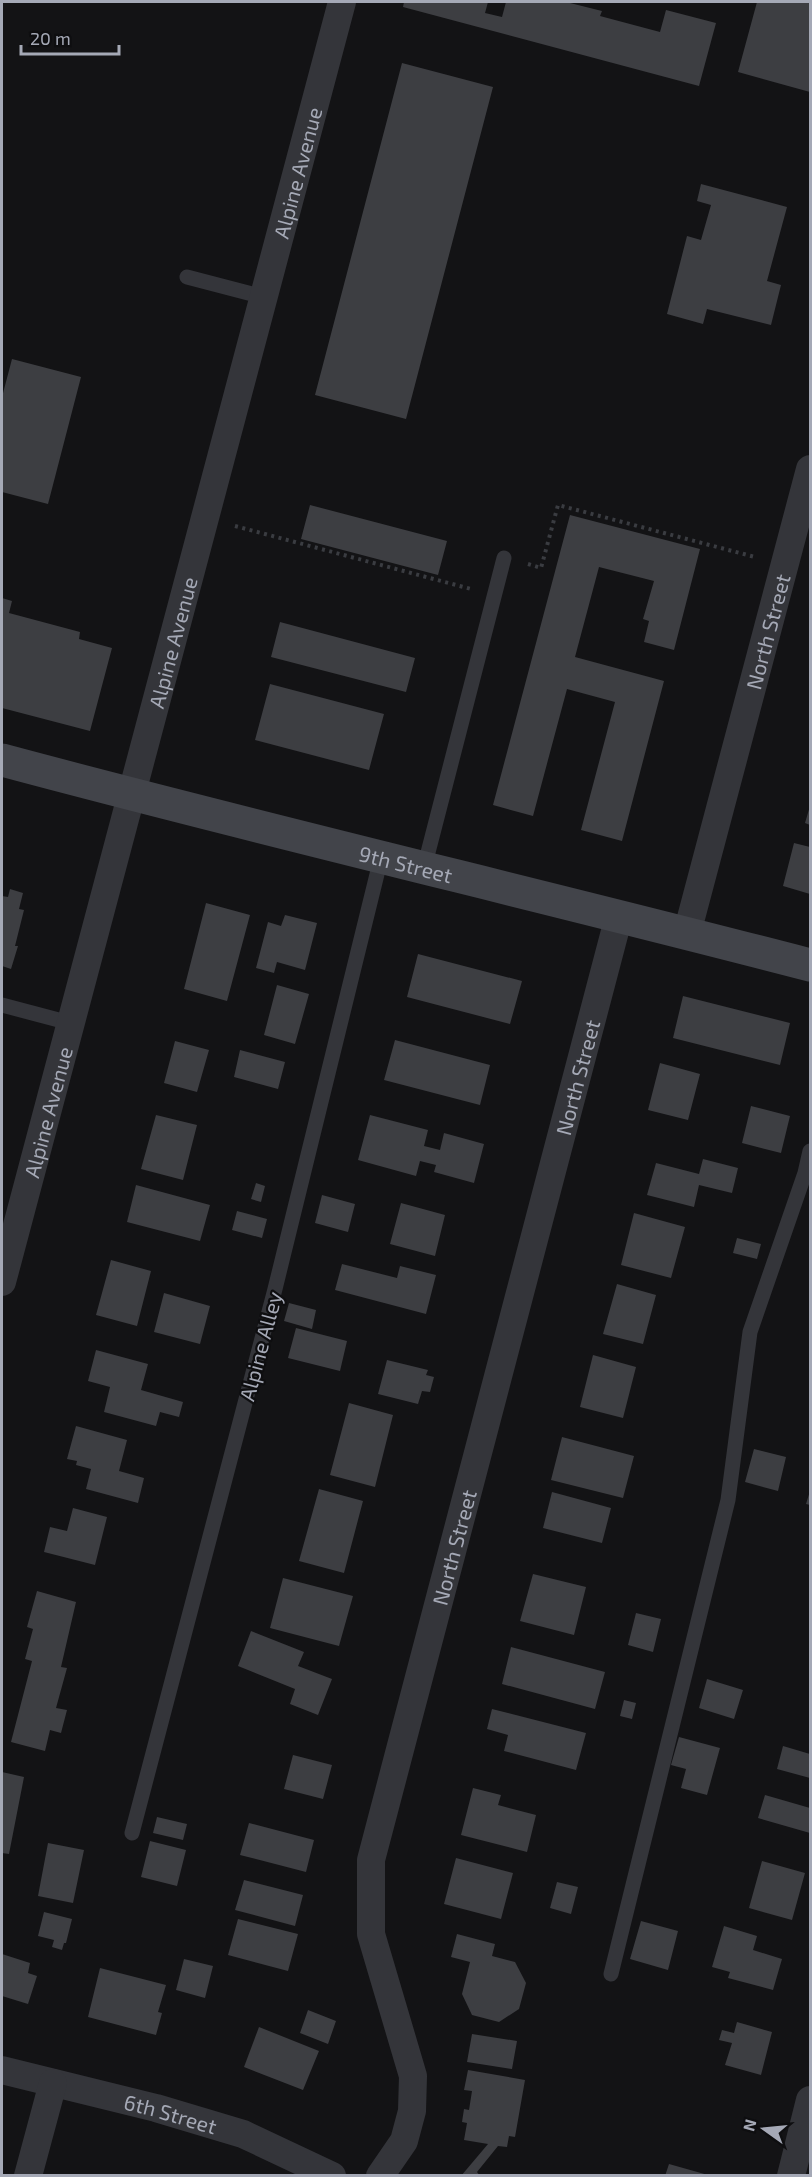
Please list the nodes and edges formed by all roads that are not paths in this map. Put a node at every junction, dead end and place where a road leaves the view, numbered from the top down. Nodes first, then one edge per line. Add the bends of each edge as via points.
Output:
1 (342, 2) edge
2 (187, 277) dead end
3 (264, 297) junction
4 (810, 468) edge
5 (504, 558) road end
6 (2, 760) edge
7 (131, 795) junction
8 (381, 858) junction
9 (424, 868) junction
10 (619, 916) junction
11 (687, 933) junction
12 (810, 965) edge
13 (2, 1005) edge
14 (70, 1023) junction
15 (810, 1151) edge
16 (9, 1222) edge
17 (2, 1282) edge
18 (132, 1833) dead end
19 (610, 1974) dead end
20 (2, 2070) edge
21 (53, 2083) junction
22 (810, 2100) edge
23 (28, 2175) edge
24 (332, 2175) edge
25 (380, 2175) edge
26 (791, 2175) edge

1 - 3 street, Alpine Avenue
2 - 3 lane
3 - 7 street, Alpine Avenue
4 - 11 street, North Street
5 - 9 lane
6 - 7 street, 9th Street
7 - 8 street, 9th Street
7 - 14 street, Alpine Avenue
8 - 9 street, 9th Street
8 - 18 lane, Alpine Alley via 275,1289
9 - 10 street, 9th Street
10 - 11 street, 9th Street
10 - 25 street, North Street via 371,1860 371,1934 412,2076 412,2111 404,2141
11 - 12 street, 9th Street
13 - 14 lane
14 - 16 street, Alpine Avenue
15 - 19 lane via 806,1173 750,1332 728,1500
16 - 17 street, Alpine Avenue
20 - 21 street, 6th Street
21 - 23 street
21 - 24 street, 6th Street via 243,2134
22 - 26 street

